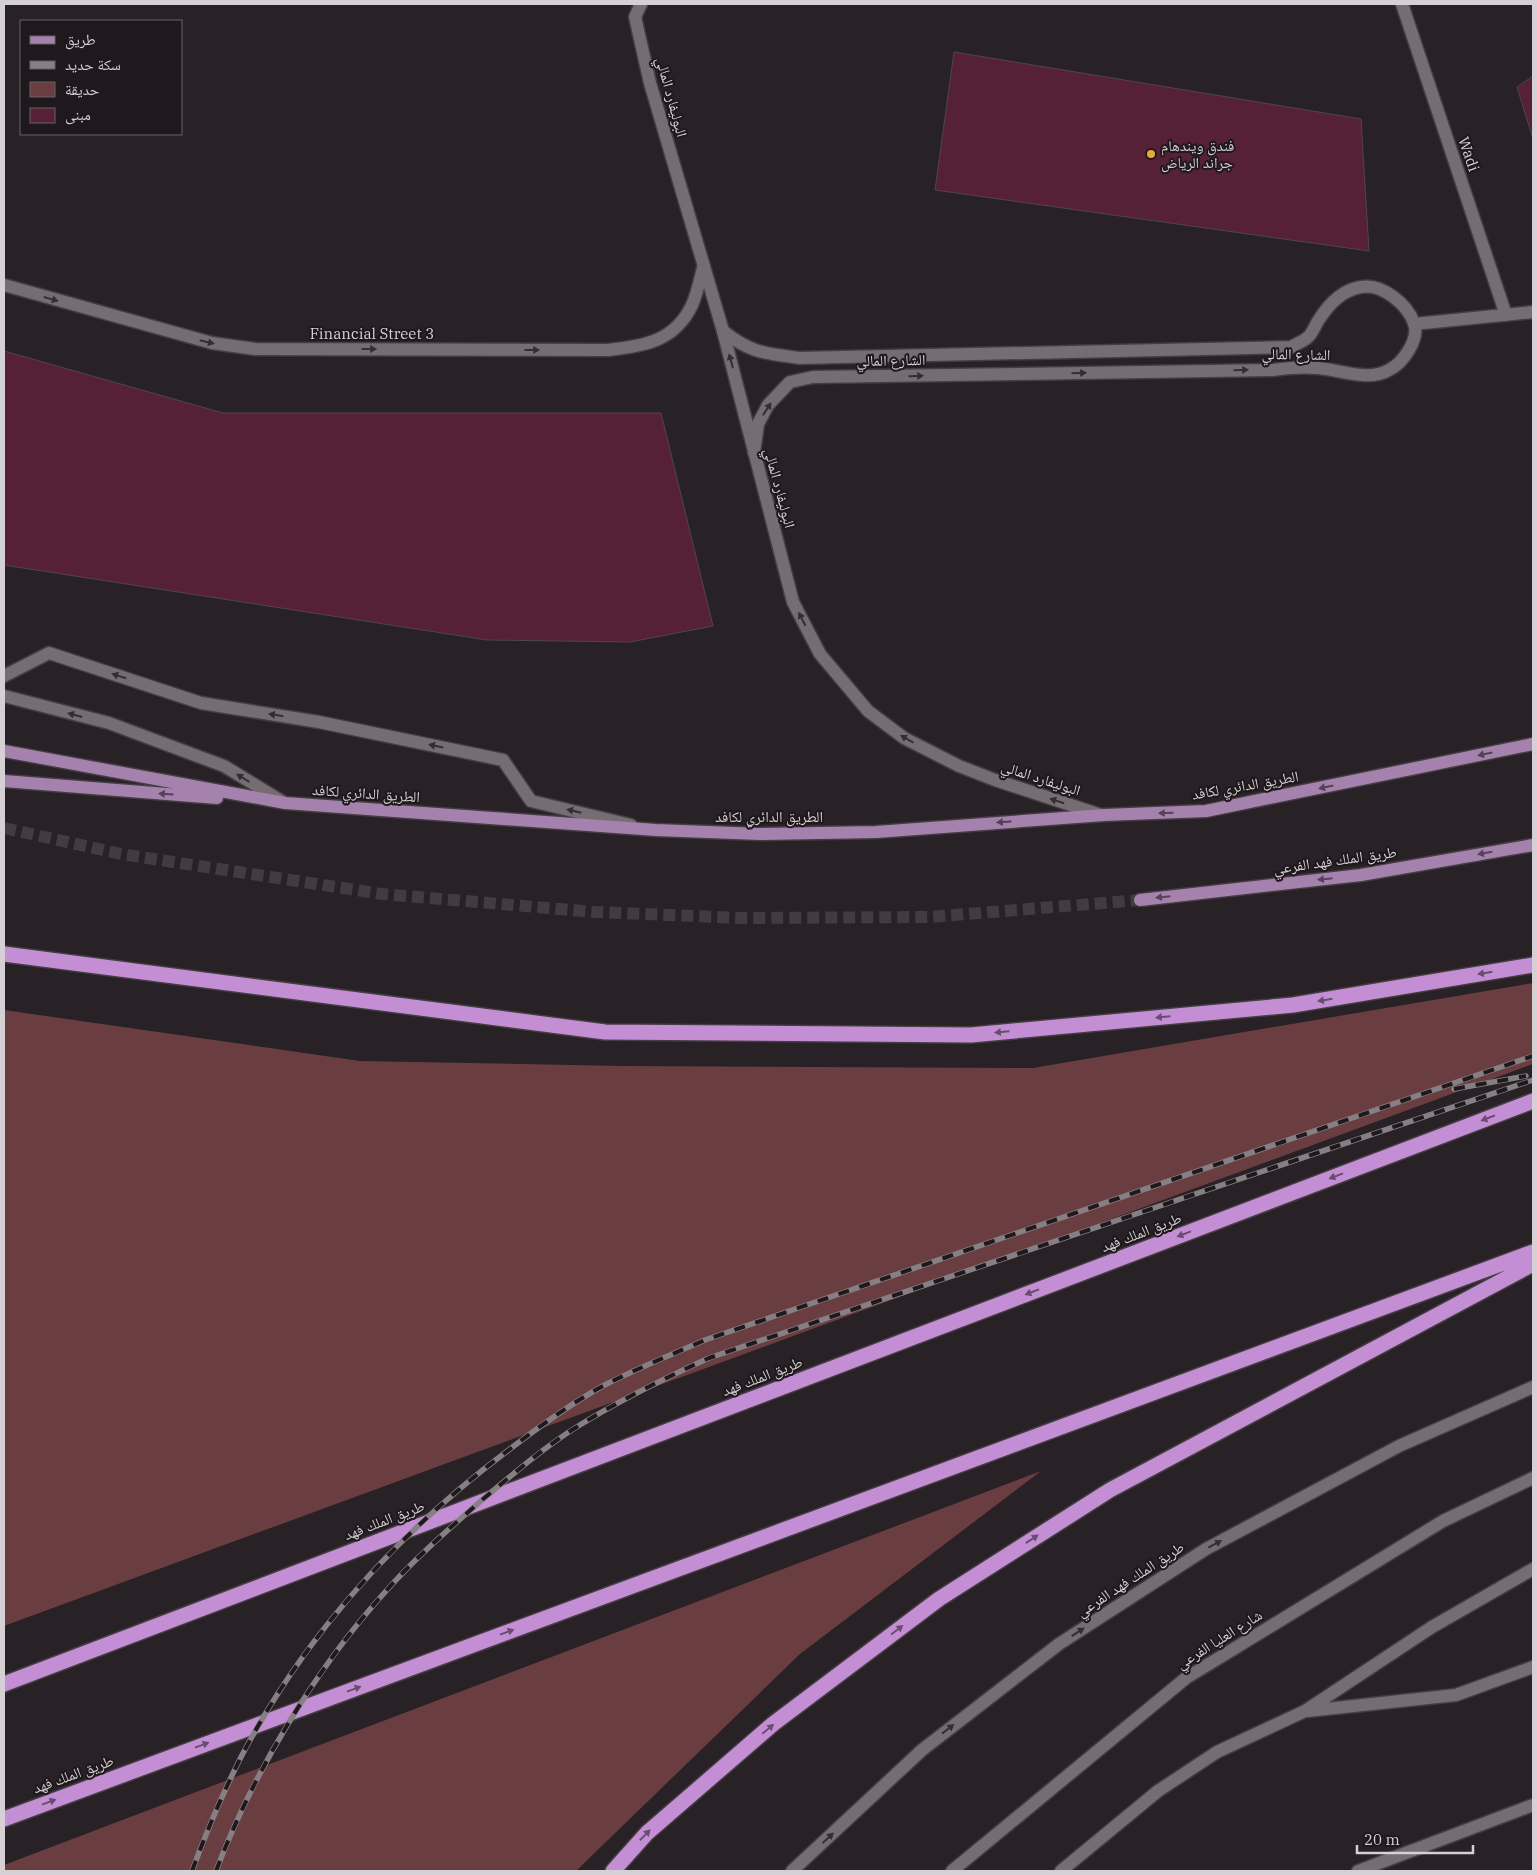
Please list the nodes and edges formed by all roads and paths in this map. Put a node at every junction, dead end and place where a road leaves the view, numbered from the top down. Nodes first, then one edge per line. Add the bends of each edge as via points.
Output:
1 (631, 4) edge
2 (641, 4) edge
3 (1402, 4) edge
4 (635, 17) junction
5 (704, 267) junction
6 (4, 285) edge
7 (1533, 312) edge
8 (1506, 315) junction
9 (1414, 324) junction
10 (723, 331) junction
11 (754, 455) junction
12 (4, 676) edge
13 (4, 696) edge
14 (1533, 744) edge
15 (4, 751) edge
16 (4, 781) edge
17 (285, 803) junction
18 (1104, 815) junction
19 (656, 830) junction
20 (1533, 845) edge
21 (1140, 900) tunnel mouth
22 (4, 954) edge
23 (1533, 965) edge
24 (1533, 1101) edge
25 (1533, 1252) edge
26 (1533, 1264) edge
27 (1533, 1387) edge
28 (1533, 1478) edge
29 (1533, 1569) edge
30 (1533, 1667) edge
31 (4, 1684) edge
32 (1305, 1711) junction
33 (1533, 1805) edge
34 (4, 1819) edge
35 (613, 1871) edge
36 (792, 1871) edge
37 (952, 1871) edge
38 (1061, 1871) edge
39 (1358, 1871) edge

1 - 4 street, البوليفارد المالي
2 - 4 street
3 - 8 street, Wadi
4 - 5 street, البوليفارد المالي via 650,83
6 -> 5 street, Financial Street 3 via 203,341 255,349 571,350 638,347 662,338 680,326 692,304
5 - 10 street, البوليفارد المالي
7 - 8 street
8 - 9 street
9 - 10 street, الشارع المالي via 1399,300 1380,289 1362,286 1330,302 1308,337 1291,347 800,358 758,352 738,343
11 -> 9 street, الشارع المالي via 758,424 768,405 790,382 813,377 1301,367 1368,376 1389,371 1404,359 1413,339
11 -> 10 street, البوليفارد المالي
18 -> 11 street, البوليفارد المالي via 959,766 904,738 868,711 820,654 794,602
19 -> 12 street via 531,801 503,760 319,722 201,703 49,653
17 -> 13 street via 224,766 109,723
14 -> 18 main road, الطريق الدائري لكافد via 1206,811
15 - 17 main road, الطريق الدائري لكافد
17 -> 16 main road
17 - 19 main road, الطريق الدائري لكافد
18 -> 19 main road, الطريق الدائري لكافد via 876,832 760,834
20 -> 21 main road, طريق الملك فهد الفرعي via 1361,875
23 -> 22 highway via 1293,1005 971,1035 605,1032
24 -> 31 highway, طريق الملك فهد
34 -> 25 highway, طريق الملك فهد
35 -> 26 highway via 647,1833 773,1724 939,1599 1110,1490
36 -> 27 street, طريق الملك فهد الفرعي via 922,1750 1059,1644 1206,1549 1399,1446
28 - 37 street, شارع العليا الفرعي via 1443,1520 1186,1678
29 - 32 street via 1432,1627
30 - 32 street via 1456,1695
32 - 38 street via 1217,1752 1158,1790
33 - 39 street

